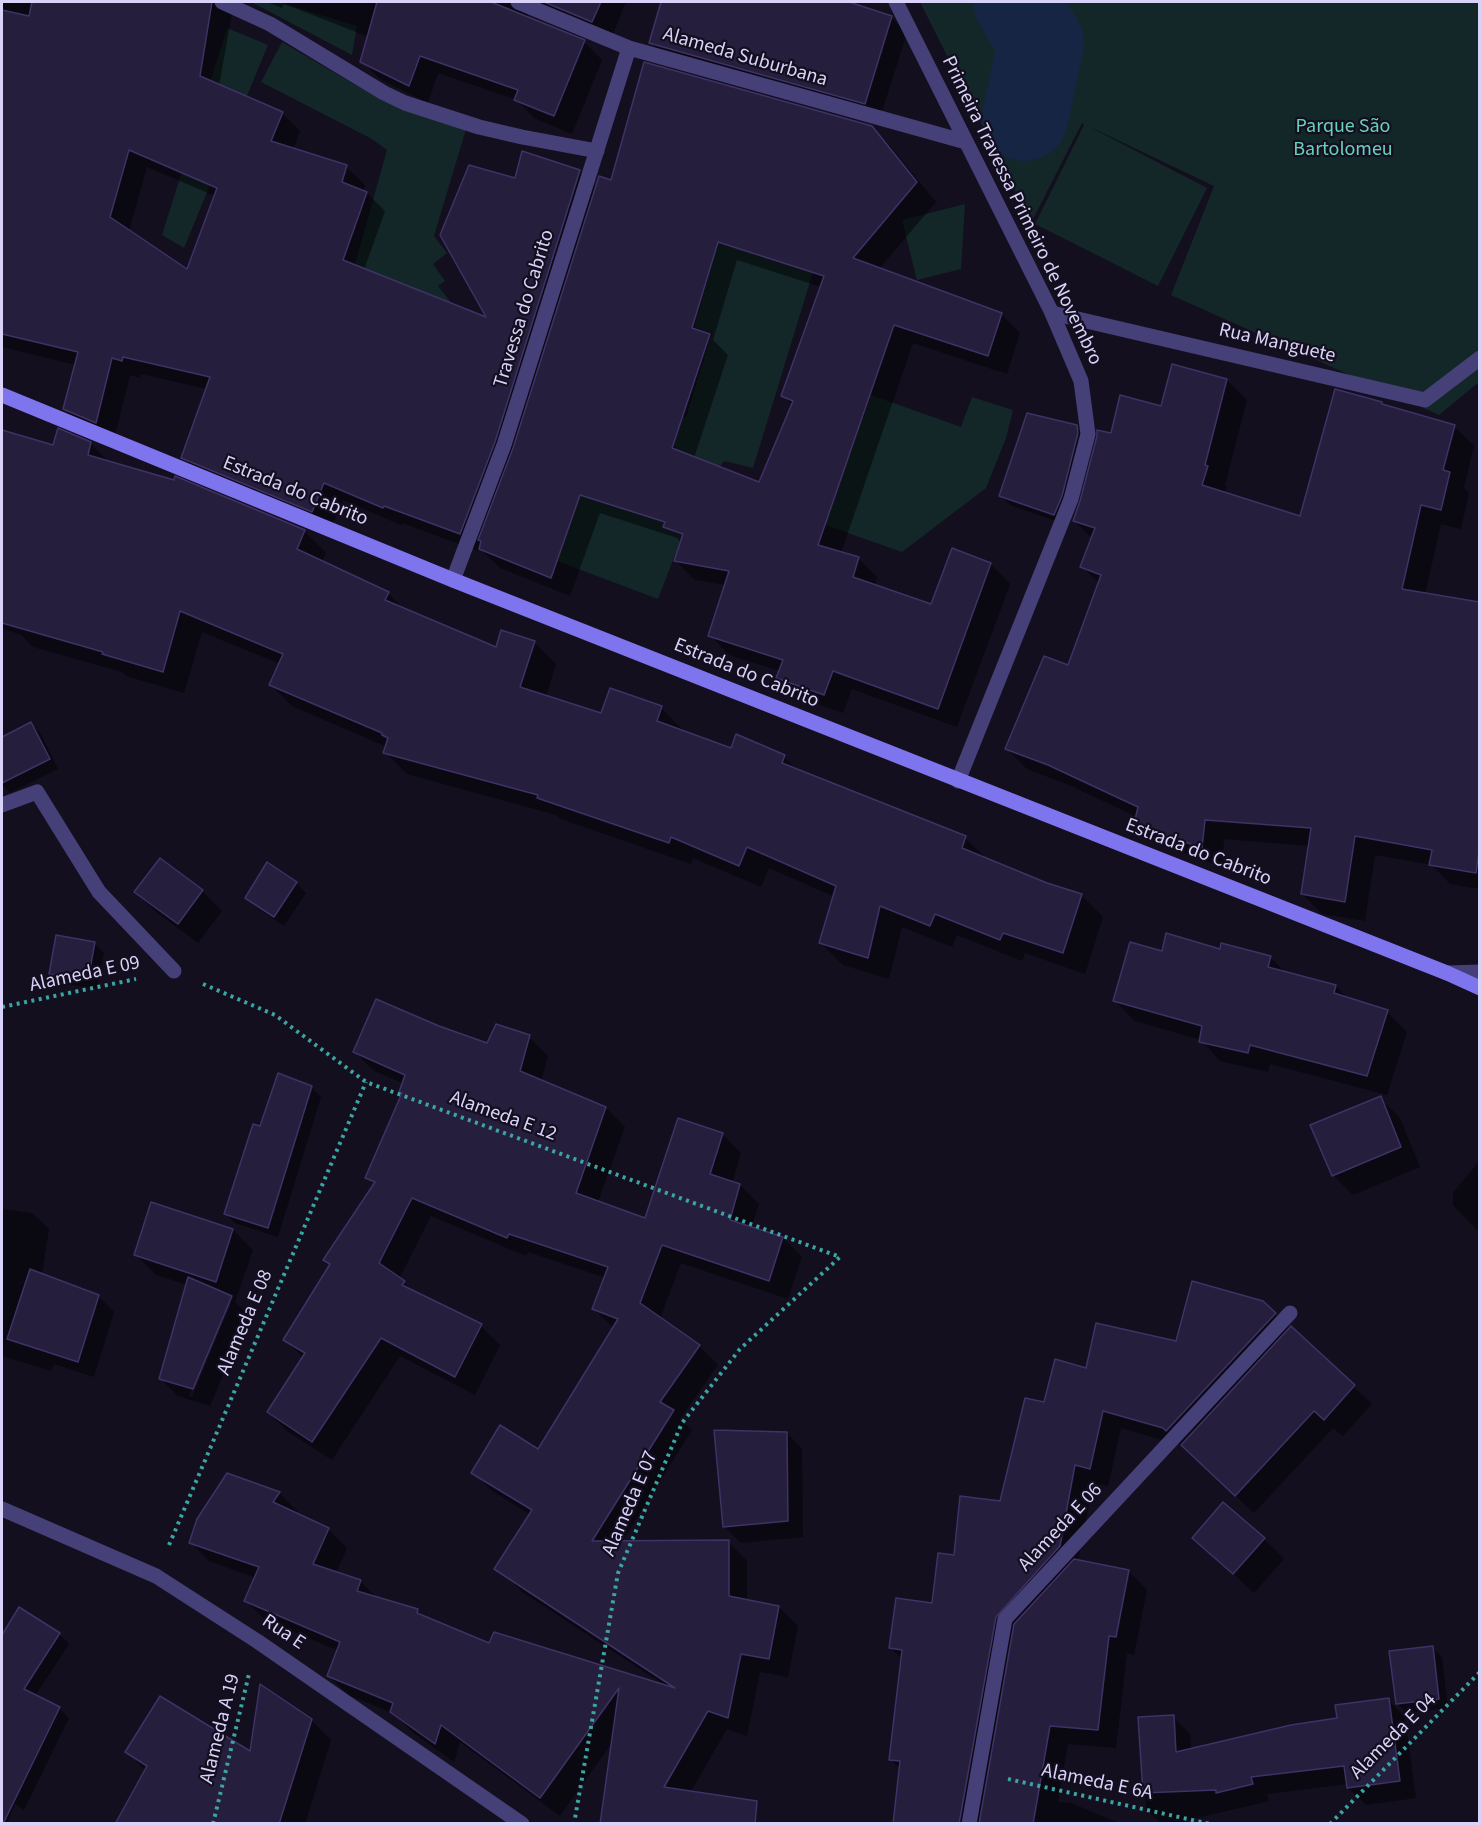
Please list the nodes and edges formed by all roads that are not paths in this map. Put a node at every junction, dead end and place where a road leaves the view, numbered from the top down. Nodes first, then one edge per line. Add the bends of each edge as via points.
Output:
1 (222, 2) edge
2 (518, 2) edge
3 (896, 2) edge
4 (629, 48) junction
5 (966, 142) junction
6 (597, 151) junction
7 (1052, 313) junction
8 (1479, 358) edge
9 (2, 395) edge
10 (453, 580) junction
11 (958, 781) junction
12 (2, 805) edge
13 (174, 971) road end
14 (1479, 972) edge
15 (1447, 973) junction
16 (1479, 988) edge
17 (1290, 1313) dead end
18 (2, 1509) edge
19 (522, 1824) edge
20 (969, 1824) edge

1 - 6 street via 270,24 405,103 479,127
2 - 4 street, Alameda Suburbana
3 - 5 street, Primeira Travessa Primeiro de Novembro
4 - 5 street, Alameda Suburbana
4 - 6 street, Travessa do Cabrito
5 - 7 street, Primeira Travessa Primeiro de Novembro
6 - 10 street, Travessa do Cabrito via 504,445
7 - 8 street, Rua Manguete via 1425,400
7 - 11 street, Primeira Travessa Primeiro de Novembro via 1081,381 1088,434 1071,499
9 - 10 main road, Estrada do Cabrito
10 - 11 main road, Estrada do Cabrito
11 - 15 main road, Estrada do Cabrito
12 - 13 street via 37,792 99,892
14 - 15 street, Estrada do Cabrito
15 - 16 main road
17 - 20 street, Alameda E 06 via 1005,1619
18 - 19 street, Rua E via 156,1576

